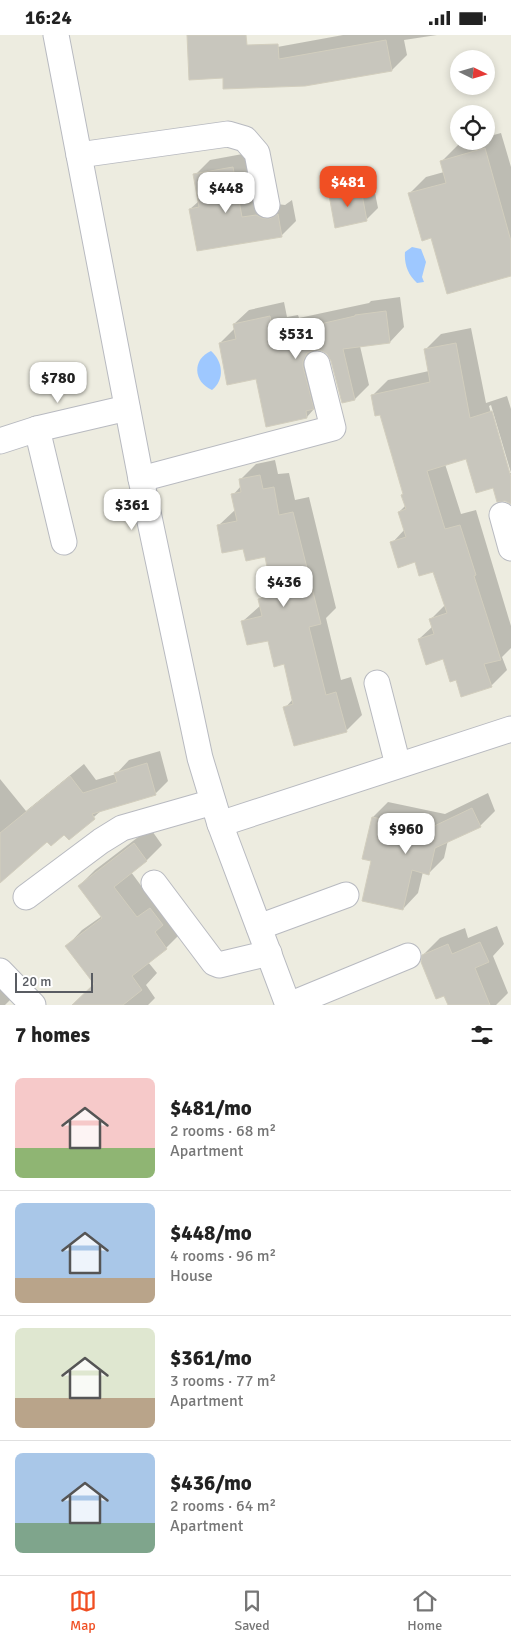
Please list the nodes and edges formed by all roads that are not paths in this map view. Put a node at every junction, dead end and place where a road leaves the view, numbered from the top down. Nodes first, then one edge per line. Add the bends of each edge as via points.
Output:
1 (56, 35) edge
2 (79, 155) junction
3 (267, 205) dead end
4 (317, 364) dead end
5 (128, 408) junction
6 (37, 429) junction
7 (0, 441) edge
8 (141, 479) junction
9 (502, 515) dead end
10 (64, 542) dead end
11 (511, 547) edge
12 (377, 683) dead end
13 (511, 729) edge
14 (398, 765) junction
15 (217, 813) junction
16 (154, 883) dead end
17 (346, 895) dead end
18 (26, 897) dead end
19 (259, 927) junction
20 (269, 953) junction
21 (408, 955) dead end
22 (0, 971) edge
23 (32, 1005) edge
24 (289, 1005) edge

1 - 2 street
2 - 3 street via 228,134 245,139 257,153
2 - 5 street
4 - 8 street via 333,429
5 - 6 street
5 - 8 street
6 - 7 street
6 - 10 street
8 - 15 street via 200,758
9 - 11 street
12 - 14 street
13 - 14 street
14 - 15 street
15 - 18 street via 122,828
15 - 19 street
16 - 20 street via 214,963 220,965
17 - 19 street
19 - 20 street
20 - 24 street
21 - 24 street
22 - 23 street

